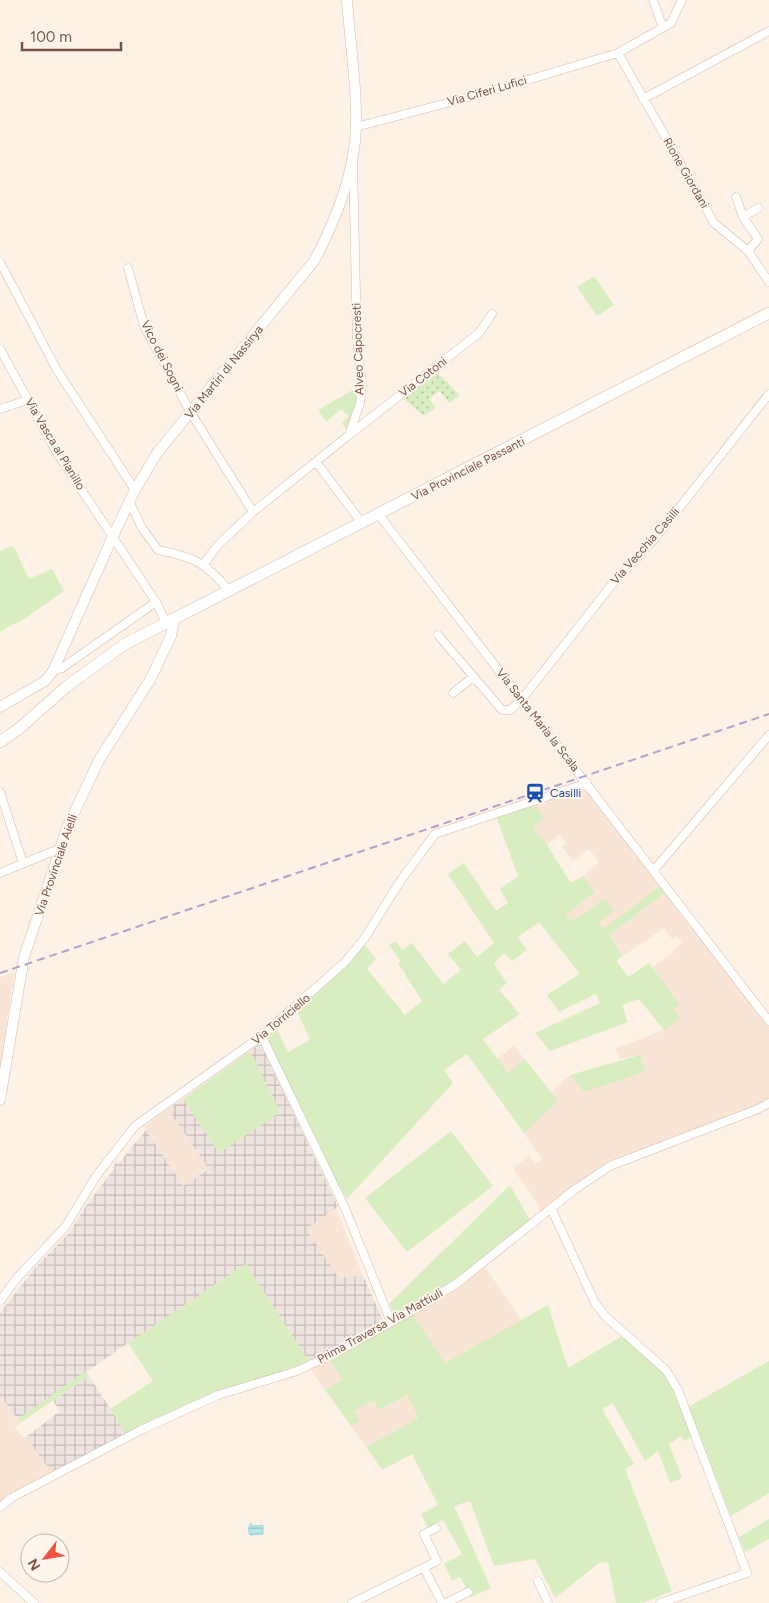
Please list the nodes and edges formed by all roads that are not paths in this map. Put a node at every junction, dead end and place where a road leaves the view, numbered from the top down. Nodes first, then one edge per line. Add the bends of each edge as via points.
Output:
1 (347, 0) edge
2 (653, 0) edge
3 (682, 0) edge
4 (663, 28) junction
5 (769, 31) edge
6 (618, 53) junction
7 (643, 99) junction
8 (356, 127) junction
9 (352, 156) junction
10 (736, 197) dead end
11 (758, 208) dead end
12 (743, 217) junction
13 (748, 251) junction
14 (0, 262) edge
15 (128, 268) dead end
16 (769, 282) edge
17 (769, 313) edge
18 (492, 314) dead end
19 (0, 349) edge
20 (769, 394) edge
21 (28, 400) junction
22 (0, 409) edge
23 (191, 413) junction
24 (349, 435) junction
25 (316, 462) junction
26 (135, 490) junction
27 (130, 502) junction
28 (253, 512) junction
29 (379, 515) junction
30 (362, 523) junction
31 (113, 536) junction
32 (203, 565) junction
33 (229, 591) junction
34 (156, 602) junction
35 (169, 622) junction
36 (438, 634) dead end
37 (53, 671) junction
38 (472, 677) junction
39 (453, 694) dead end
40 (522, 699) junction
41 (0, 707) edge
42 (769, 735) edge
43 (0, 742) edge
44 (587, 783) junction
45 (0, 792) edge
46 (61, 848) junction
47 (23, 863) junction
48 (654, 870) junction
49 (0, 873) edge
50 (769, 1021) edge
51 (265, 1043) dead end
52 (0, 1100) edge
53 (769, 1103) edge
54 (551, 1208) junction
55 (0, 1301) edge
56 (392, 1322) junction
57 (0, 1507) edge
58 (436, 1528) dead end
59 (424, 1568) junction
60 (0, 1572) edge
61 (538, 1582) dead end
62 (468, 1592) dead end
63 (34, 1603) edge
64 (352, 1603) edge
65 (442, 1603) edge
66 (446, 1603) edge
67 (548, 1603) edge
68 (660, 1603) edge

1 - 8 street, Via Martiri di Nassirya
2 - 4 street
3 - 4 street via 671,23
4 - 6 street, Via Ciferi Lufici
5 - 7 street
6 - 7 street, Rione Giordani
6 - 8 street, Via Ciferi Lufici
7 - 13 street, Rione Giordani via 714,223
8 - 9 street, Via Martiri di Nassirya
9 - 23 street, Via Martiri di Nassirya via 333,227 314,261
9 - 24 street, Alveo Capocresti via 356,193 357,339 362,385 360,403
10 - 12 street
11 - 12 street
12 - 13 street via 758,238
13 - 16 street, Rione Giordani
14 - 26 street via 57,370
15 - 23 street, Vico dei Sogni via 144,326
17 - 29 main road, Via Provinciale Passanti
18 - 24 street, Via Cotoni via 479,333
19 - 21 street, Via Vasca al Pianillo
20 - 40 street, Via Vecchia Casilli
21 - 22 street
21 - 31 street, Via Vasca al Pianillo via 57,453
23 - 26 street, Via Martiri di Nassirya via 157,453
23 - 28 street, Vico dei Sogni
24 - 25 street
25 - 28 street
25 - 30 street
26 - 27 street, Via Martiri di Nassirya
27 - 31 street, Via Martiri di Nassirya
27 - 32 street via 142,528 158,550 189,556
28 - 32 street via 218,545
29 - 30 main road, Via Provinciale Passanti
29 - 40 street, Via Santa Maria la Scala
30 - 33 main road, Via Provinciale Passanti
31 - 34 street, Via Vasca al Pianillo
31 - 37 street, Via Martiri di Nassirya
32 - 33 street
33 - 35 main road, Via Provinciale Passanti
34 - 35 street, Via Vasca al Pianillo
34 - 37 street via 62,668
35 - 43 main road, Via Provinciale Passanti via 105,657
35 - 46 street, Via Provinciale Aielli via 173,625 171,636 150,680 99,760
36 - 38 street
37 - 41 street, Via Martiri di Nassirya via 45,681
38 - 39 street
38 - 40 street via 502,710 510,710
40 - 44 street, Via Santa Maria la Scala
42 - 48 street
44 - 48 street, Via Santa Maria la Scala
44 - 55 street, Via Torriciello via 435,834 345,962 259,1038 135,1126 97,1174 65,1226
45 - 47 street
46 - 47 street
46 - 52 street, Via Provinciale Aielli via 24,957
47 - 49 street
48 - 50 street, Via Santa Maria la Scala
51 - 56 street, Via Torriciello via 345,1208
53 - 54 street, Prima Traversa Via Mattiuli via 620,1162
54 - 56 street, Prima Traversa Via Mattiuli via 456,1284
54 - 68 street via 595,1304 666,1370 678,1390 747,1572
56 - 57 street, Prima Traversa Via Mattiuli via 306,1368 218,1395 141,1430 13,1497
58 - 59 street via 424,1534 437,1561
59 - 64 street
59 - 65 street
60 - 63 street
61 - 67 street
62 - 66 street

